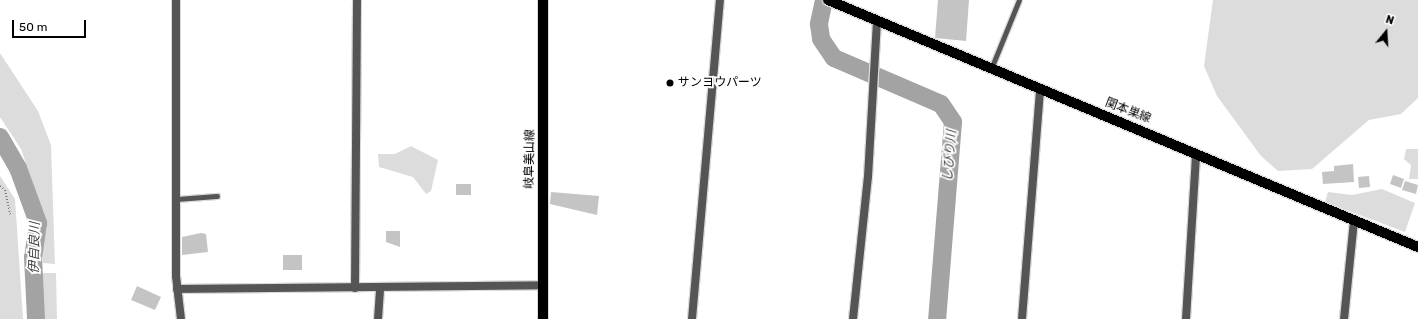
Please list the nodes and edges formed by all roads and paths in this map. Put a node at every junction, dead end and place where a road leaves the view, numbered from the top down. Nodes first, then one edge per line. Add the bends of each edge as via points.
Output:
1 (176, 0) edge
2 (357, 0) edge
3 (543, 0) edge
4 (720, 0) edge
5 (1019, 0) edge
6 (830, 1) edge
7 (877, 20) junction
8 (991, 69) junction
9 (1040, 88) junction
10 (1196, 154) junction
11 (0, 186) edge
12 (218, 196) dead end
13 (176, 199) junction
14 (10, 214) dead end
15 (1354, 220) junction
16 (1418, 247) edge
17 (543, 285) junction
18 (355, 288) junction
19 (380, 288) junction
20 (177, 289) junction
21 (181, 319) edge
22 (378, 319) edge
23 (543, 319) edge
24 (692, 319) edge
25 (853, 319) edge
26 (1022, 319) edge
27 (1186, 319) edge
28 (1344, 319) edge

1 - 13 street
2 - 18 street
3 - 17 main road, 岐阜美山線
4 - 24 street
5 - 8 lane
6 - 7 main road, 関本巣線
7 - 8 main road, 関本巣線
7 - 25 street via 868,177
8 - 9 main road, 関本巣線
9 - 10 main road, 関本巣線
9 - 26 street
10 - 15 main road, 関本巣線
10 - 27 street
11 - 14 path via 5,190
12 - 13 lane
13 - 20 street
15 - 16 main road, 関本巣線
15 - 28 street
17 - 19 street
17 - 23 main road, 岐阜美山線
18 - 19 street
18 - 20 street
19 - 22 street
20 - 21 street

